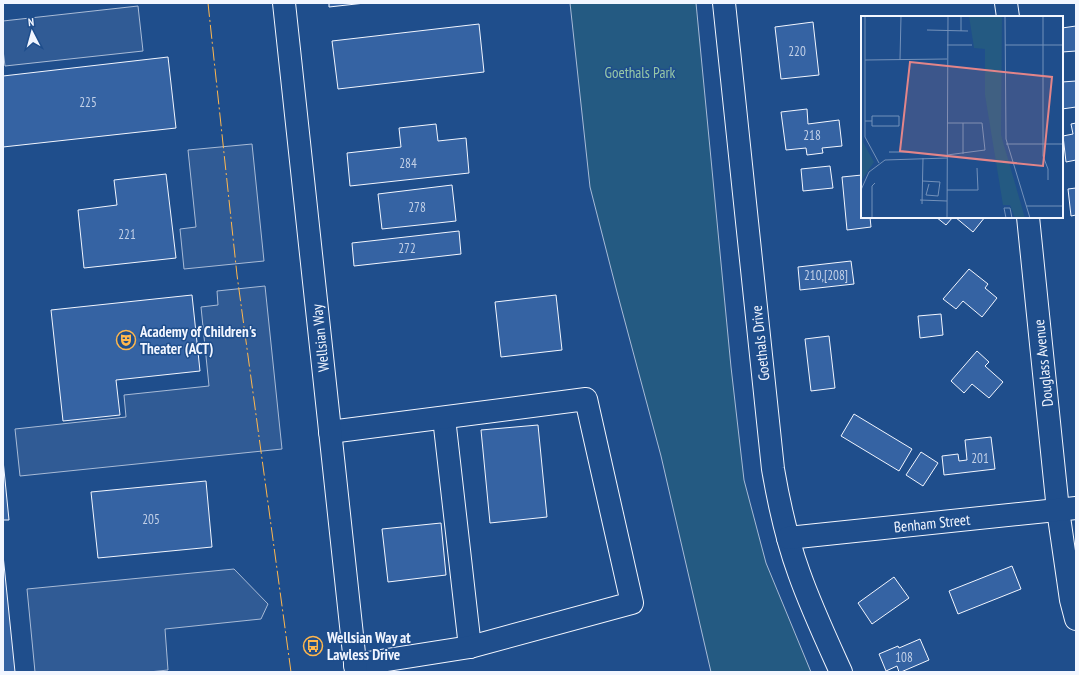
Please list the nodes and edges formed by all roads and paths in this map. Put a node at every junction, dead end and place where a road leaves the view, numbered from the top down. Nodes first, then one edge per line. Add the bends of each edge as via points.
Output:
1 (284, 3) edge
2 (724, 3) edge
3 (1006, 3) edge
4 (1008, 16) edge
5 (1028, 218) edge
6 (444, 418) junction
7 (330, 432) junction
8 (1067, 509) edge
9 (788, 538) junction
10 (1076, 619) edge
11 (470, 647) junction
12 (356, 669) edge
13 (841, 672) edge

1 - 7 street, Wellsian Way
2 - 9 street, Goethals Drive via 773,469
3 - 4 street
5 - 8 street, Douglass Avenue
6 - 7 street
6 - 11 street
6 - 11 street via 586,399 632,603
7 - 12 street, Wellsian Way
8 - 9 street, Benham Street
8 - 10 street, Douglass Avenue via 1070,600
9 - 13 street, Goethals Drive via 810,604
11 - 12 street

